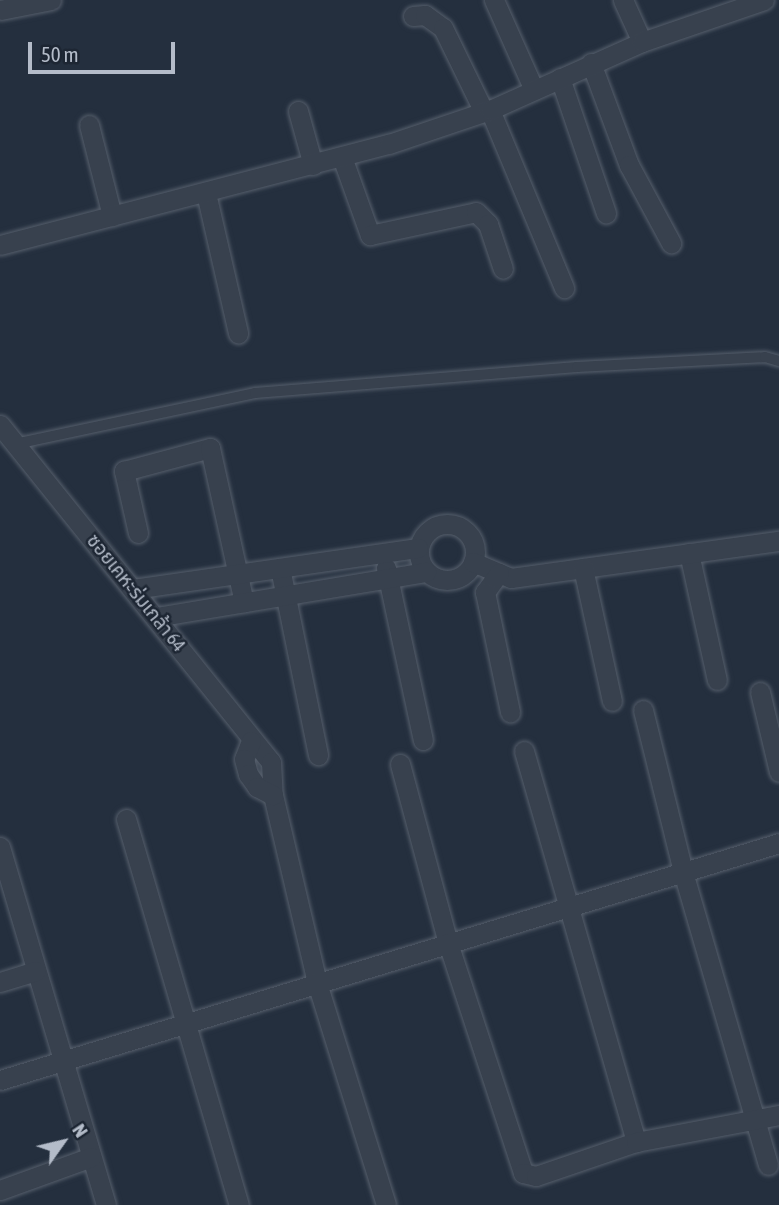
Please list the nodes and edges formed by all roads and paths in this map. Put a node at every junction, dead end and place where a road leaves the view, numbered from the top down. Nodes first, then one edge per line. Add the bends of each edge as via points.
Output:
1 (51, 0) edge
2 (494, 0) edge
3 (623, 0) edge
4 (764, 0) edge
5 (2, 6) edge
6 (413, 16) dead end
7 (642, 42) junction
8 (591, 63) junction
9 (560, 78) junction
10 (534, 90) junction
11 (298, 111) dead end
12 (487, 111) junction
13 (89, 125) dead end
14 (342, 157) junction
15 (313, 165) junction
16 (206, 193) junction
17 (606, 213) dead end
18 (113, 216) junction
19 (671, 243) dead end
20 (0, 246) edge
21 (503, 268) dead end
22 (564, 288) dead end
23 (238, 333) dead end
24 (779, 360) edge
25 (0, 425) edge
26 (15, 444) junction
27 (138, 533) dead end
28 (779, 541) edge
29 (418, 548) junction
30 (382, 553) junction
31 (689, 553) junction
32 (473, 562) junction
33 (281, 568) junction
34 (583, 568) junction
35 (426, 572) junction
36 (499, 573) junction
37 (238, 574) junction
38 (388, 579) junction
39 (133, 589) junction
40 (286, 596) junction
41 (244, 602) junction
42 (156, 617) junction
43 (718, 680) dead end
44 (760, 692) dead end
45 (612, 701) dead end
46 (643, 710) dead end
47 (510, 712) dead end
48 (423, 740) dead end
49 (251, 741) junction
50 (524, 751) dead end
51 (318, 755) dead end
52 (401, 764) dead end
53 (779, 772) edge
54 (272, 795) junction
55 (126, 819) dead end
56 (779, 843) edge
57 (0, 847) edge
58 (682, 872) junction
59 (4, 880) edge
60 (566, 908) junction
61 (448, 943) junction
62 (35, 971) junction
63 (0, 982) edge
64 (317, 983) junction
65 (186, 1026) junction
66 (61, 1058) junction
67 (0, 1080) edge
68 (779, 1115) edge
69 (755, 1119) junction
70 (636, 1142) junction
71 (91, 1157) junction
72 (768, 1165) dead end
73 (0, 1190) edge
74 (106, 1205) edge
75 (239, 1205) edge
76 (386, 1205) edge

1 - 5 street
2 - 10 street
3 - 7 street
4 - 7 street
6 - 12 street via 425,15 443,28
7 - 8 street
8 - 9 street
8 - 19 street via 629,165
9 - 10 street
9 - 17 street
10 - 12 street
11 - 15 street
12 - 14 street
12 - 22 street
13 - 18 street
14 - 15 street
14 - 21 street via 370,235 476,212 488,224
15 - 16 street
16 - 18 street
16 - 23 street
18 - 20 street
24 - 26 lane via 576,367 255,393
25 - 26 street, ซอยเคหะร่มเกล้า 64
26 - 39 street, ซอยเคหะร่มเกล้า 64
27 - 37 street via 124,471 210,448
28 - 31 street
29 - 30 street
29 - 32 street via 436,526 456,526 471,538
29 - 35 street
30 - 33 street
30 - 38 street
31 - 34 street
31 - 43 street
32 - 35 street via 466,573 450,581
32 - 36 street
33 - 37 street
33 - 40 street
34 - 36 street via 510,578
34 - 45 street
35 - 38 street
36 - 47 street via 485,592
37 - 39 street
37 - 41 street
38 - 40 street
38 - 48 street
39 - 42 street, ซอยเคหะร่มเกล้า 64
40 - 41 street
40 - 51 street
41 - 42 street
42 - 49 street, ซอยเคหะร่มเกล้า 64
44 - 53 street
46 - 58 street
49 - 54 street, ซอยเคหะร่มเกล้า 64 via 271,762
49 - 54 street via 244,759 248,774 257,787
50 - 60 street
52 - 61 street
54 - 64 street
55 - 65 street
56 - 58 street
57 - 59 street
58 - 60 street
58 - 69 street
59 - 62 street
60 - 61 street
60 - 70 street
61 - 64 street
61 - 70 street via 523,1173 536,1176
62 - 63 street
62 - 66 street
64 - 65 street
64 - 76 street
65 - 66 street
65 - 75 street
66 - 67 street
66 - 71 street
68 - 69 street
69 - 70 street
69 - 72 street
71 - 73 street
71 - 74 street

